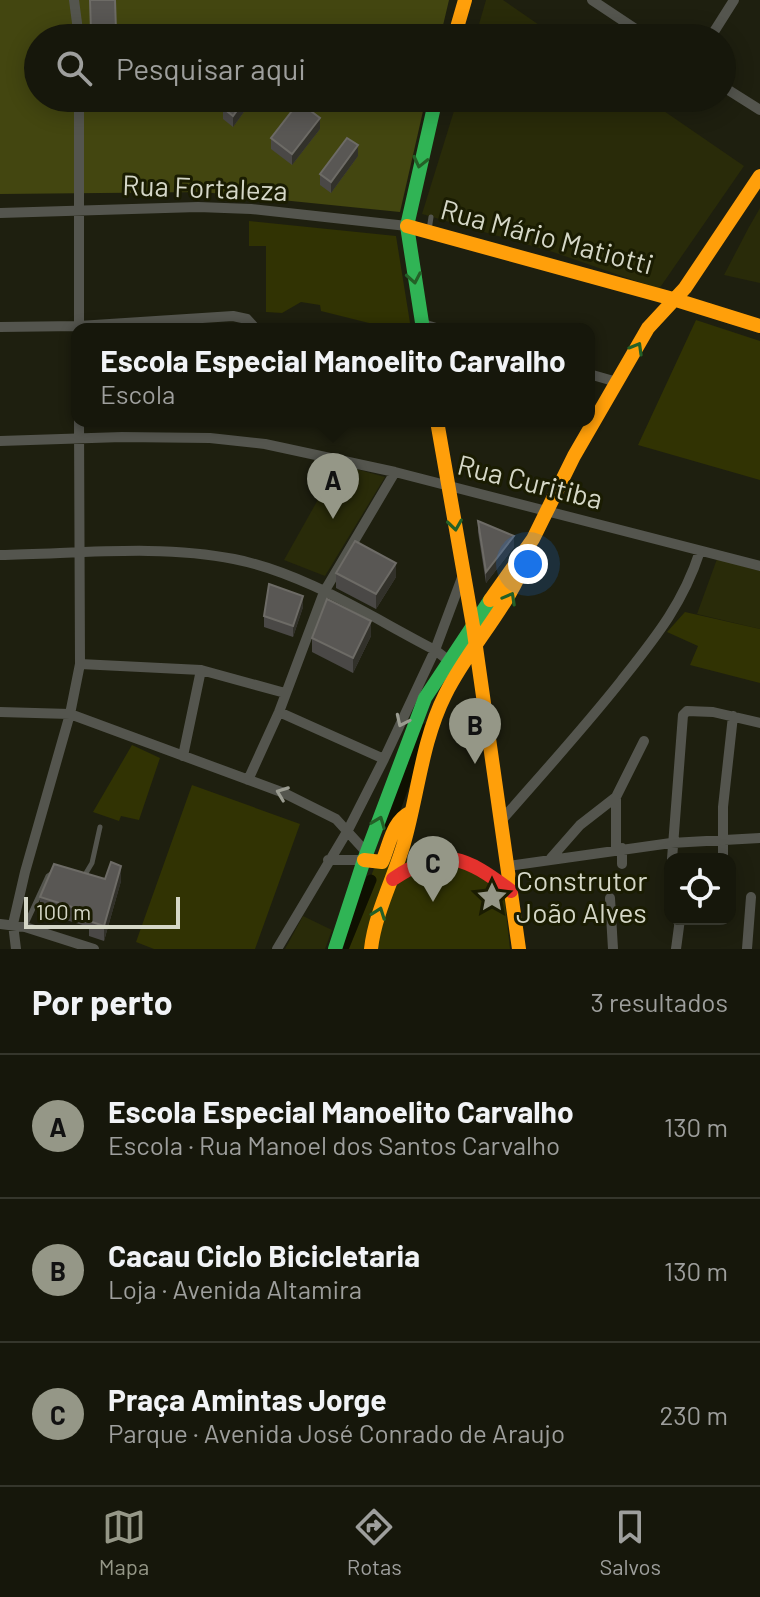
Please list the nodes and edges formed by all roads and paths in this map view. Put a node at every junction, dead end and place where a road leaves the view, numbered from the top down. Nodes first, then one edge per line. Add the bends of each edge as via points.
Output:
1 (74, 0) edge
2 (465, 0) edge
3 (592, 0) edge
4 (734, 0) edge
5 (77, 24) edge
6 (458, 24) edge
7 (628, 24) edge
8 (719, 24) edge
9 (736, 95) edge
10 (760, 110) edge
11 (79, 112) edge
12 (433, 112) edge
13 (760, 176) edge
14 (80, 209) junction
15 (0, 213) edge
16 (407, 226) junction
17 (673, 299) junction
18 (79, 323) edge
19 (135, 323) edge
20 (251, 323) edge
21 (422, 323) edge
22 (760, 326) edge
23 (0, 327) edge
24 (71, 327) edge
25 (595, 376) edge
26 (617, 382) junction
27 (595, 422) edge
28 (79, 427) edge
29 (436, 427) edge
30 (592, 427) edge
31 (79, 440) junction
32 (0, 441) edge
33 (395, 472) junction
34 (450, 487) junction
35 (547, 510) junction
36 (533, 539) junction
37 (700, 551) junction
38 (79, 554) junction
39 (0, 555) edge
40 (760, 566) edge
41 (463, 574) junction
42 (324, 592) junction
43 (473, 626) junction
44 (435, 650) junction
45 (476, 650) junction
46 (448, 660) junction
47 (80, 664) junction
48 (201, 670) junction
49 (285, 693) junction
50 (0, 712) edge
51 (279, 712) junction
52 (70, 714) junction
53 (733, 716) junction
54 (760, 723) edge
55 (644, 741) dead end
56 (183, 756) junction
57 (384, 759) junction
58 (248, 780) junction
59 (616, 797) junction
60 (412, 812) junction
61 (501, 821) junction
62 (100, 827) dead end
63 (348, 830) junction
64 (760, 838) edge
65 (721, 839) junction
66 (671, 843) junction
67 (619, 849) junction
68 (672, 853) edge
69 (722, 853) edge
70 (365, 856) junction
71 (551, 858) junction
72 (328, 860) junction
73 (622, 864) dead end
74 (508, 866) junction
75 (66, 875) edge
76 (76, 878) edge
77 (393, 879) junction
78 (511, 891) junction
79 (751, 897) dead end
80 (610, 898) dead end
81 (0, 924) edge
82 (13, 924) junction
83 (679, 925) edge
84 (25, 927) junction
85 (16, 949) edge
86 (94, 949) edge
87 (277, 949) edge
88 (335, 949) edge
89 (371, 949) edge
90 (519, 949) edge
91 (613, 949) edge
92 (676, 949) edge
93 (747, 949) edge

1 - 5 street
2 - 6 main road
3 - 7 street
4 - 8 street
9 - 10 street
11 - 14 street
12 -> 16 main road
13 - 17 main road
14 - 15 street, Rua Fortaleza
14 - 16 street, Rua Fortaleza via 251,209
14 - 18 street
16 - 17 main road, Rua Mário Matiotti via 430,224
16 -> 21 main road
17 - 22 main road, Rua Mário Matiotti
26 -> 17 main road via 648,328
19 - 20 street via 233,316
23 - 24 street
25 - 26 street
26 - 27 main road
28 - 31 street
29 - 34 main road
30 - 35 main road
31 - 32 street, Rua Curitiba
31 - 33 street, Rua Curitiba via 233,440
31 - 38 street
33 - 34 street, Rua Curitiba
33 - 42 street
34 - 35 street, Rua Curitiba
34 -> 41 main road
35 - 36 main road
35 - 37 street, Rua Curitiba
36 - 43 main road
45 -> 36 main road via 517,587
37 - 40 street, Rua Curitiba
37 - 61 street via 690,582 665,626
38 - 39 street
38 - 42 street via 161,552 233,558
38 - 47 street
41 - 43 main road
41 - 44 street
42 - 44 street
42 - 49 street
43 - 45 main road
43 - 46 main road
44 - 46 street
44 -> 57 street
45 - 60 main road via 438,711
45 - 61 main road
70 -> 46 main road via 425,698
47 - 48 street
47 - 52 street
48 - 49 street
48 - 56 street
49 - 51 street
50 - 52 street
51 - 57 street
51 - 58 street
52 - 56 street
52 - 82 street
53 - 54 street
53 - 65 street
53 - 66 street via 695,710 683,715
55 - 59 street
56 - 58 street
57 - 63 street
63 -> 58 street via 305,801
59 - 67 street
59 - 71 street via 580,825
60 - 70 main road via 399,821 382,862
60 - 77 main road
61 - 74 main road
62 - 76 lane via 86,876
63 - 70 street
63 - 72 street
64 - 65 street
65 - 66 street
65 - 69 street
66 - 67 street
66 - 68 street
67 - 71 street
67 - 73 street
70 - 72 street
70 - 88 main road
71 - 74 street
72 - 87 street
74 - 78 main road
75 - 84 lane via 48,876
77 - 78 main road via 423,860 444,857 471,864
89 -> 77 main road
78 - 90 main road
79 - 93 street
80 - 91 street
81 - 82 street
82 - 84 street
82 - 85 street
83 - 92 street
84 - 86 street

